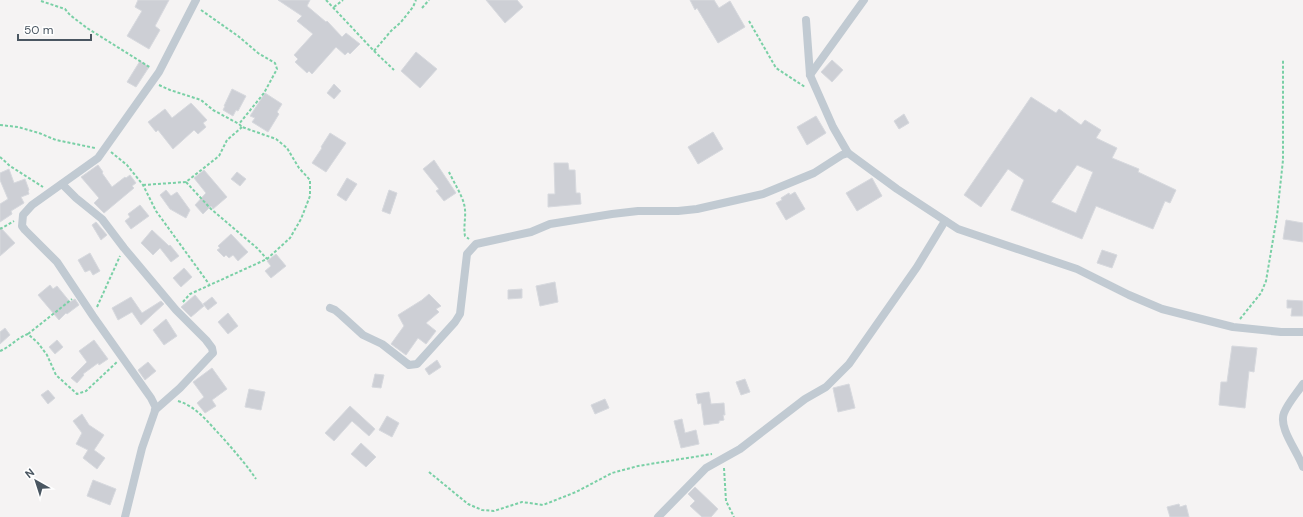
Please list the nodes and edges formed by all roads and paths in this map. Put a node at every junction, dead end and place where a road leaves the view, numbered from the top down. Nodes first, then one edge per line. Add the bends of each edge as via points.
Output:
1 (326, 0) edge
2 (343, 0) edge
3 (416, 0) edge
4 (428, 0) edge
5 (864, 0) edge
6 (41, 1) dead end
7 (192, 1) edge
8 (334, 7) junction
9 (422, 8) dead end
10 (806, 20) dead end
11 (749, 21) dead end
12 (374, 52) junction
13 (1283, 60) dead end
14 (394, 70) dead end
15 (159, 72) junction
16 (810, 75) junction
17 (153, 81) junction
18 (806, 88) dead end
19 (239, 124) junction
20 (0, 125) edge
21 (242, 127) junction
22 (105, 149) junction
23 (848, 153) junction
24 (0, 157) edge
25 (449, 172) dead end
26 (186, 182) junction
27 (62, 184) junction
28 (143, 185) junction
29 (50, 192) junction
30 (23, 215) junction
31 (945, 221) junction
32 (0, 229) edge
33 (476, 244) junction
34 (124, 248) junction
35 (267, 259) junction
36 (209, 284) junction
37 (79, 294) junction
38 (330, 308) dead end
39 (176, 310) junction
40 (92, 316) junction
41 (1233, 327) junction
42 (1303, 332) edge
43 (28, 334) junction
44 (0, 351) edge
45 (122, 357) junction
46 (1303, 384) edge
47 (170, 397) junction
48 (155, 410) junction
49 (721, 456) junction
50 (1303, 467) edge
51 (429, 472) dead end
52 (256, 479) dead end
53 (125, 517) edge
54 (658, 517) edge
55 (734, 517) edge

1 - 8 path
2 - 8 path
3 - 12 path via 402,22
4 - 9 path
5 - 16 street
6 - 15 path via 65,9 87,28
7 - 15 street
7 - 19 path via 258,53 276,63 277,69 264,93
8 - 12 path
10 - 16 street
11 - 18 path via 776,68
12 - 14 path
13 - 41 path via 1283,160 1266,281 1261,293
15 - 17 street
16 - 23 street via 832,127
17 - 19 path via 170,90 201,100
17 - 22 street
19 - 21 path
20 - 22 path via 18,127 56,140
21 - 26 path via 227,140 220,156
21 - 35 path via 276,139 287,148 310,180 310,196 294,232
22 - 27 street via 98,158
22 - 28 path via 127,165
23 - 31 street
23 - 33 street via 842,154 814,173 762,194 697,209 631,212 550,224 531,232
24 - 29 path
25 - 33 path via 464,203 465,236
26 - 28 path
26 - 35 path
27 - 29 street
27 - 34 street via 102,219
28 - 36 path via 156,211
29 - 30 street
30 - 32 path
30 - 37 street via 22,226 58,262
31 - 41 street via 964,231 1077,269 1162,309
31 - 49 street via 917,267 849,364 826,387 805,399 740,449
33 - 38 street via 467,254 460,314 417,364 409,365 382,344 363,335
34 - 39 street
34 - 40 path
35 - 36 path
36 - 39 path via 190,294
37 - 40 street
37 - 43 path
39 - 47 street via 206,340 212,348 212,353
40 - 45 street
41 - 42 street
43 - 44 path
43 - 45 path via 46,355 56,376 77,394 86,391
45 - 48 street via 151,398
46 - 50 street via 1284,412 1283,419 1284,428
47 - 48 street
47 - 52 path via 189,405 203,415
48 - 53 street via 142,448
49 - 51 path via 638,466 612,473 576,492 543,505 522,502 494,511 482,510 468,504
49 - 54 street
49 - 55 path via 726,501

